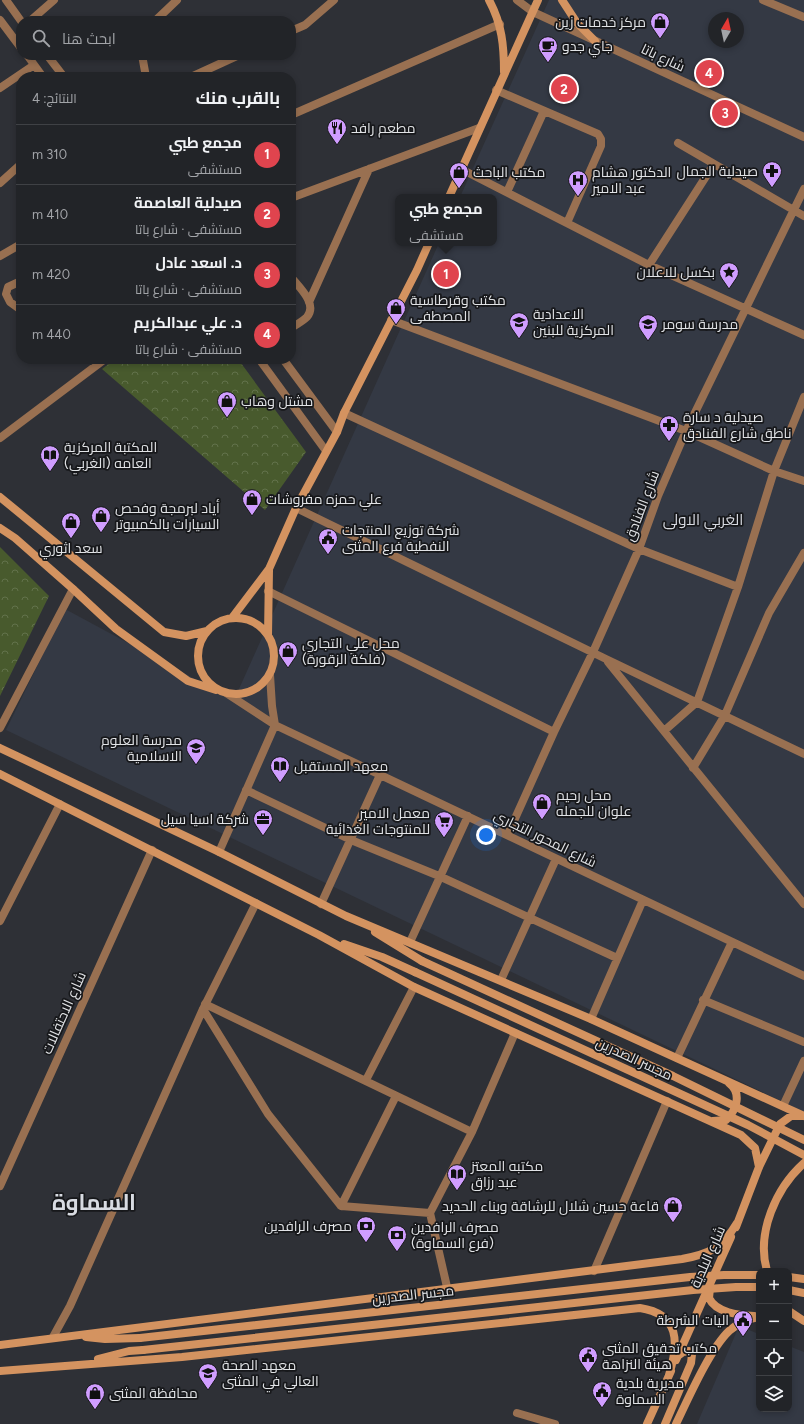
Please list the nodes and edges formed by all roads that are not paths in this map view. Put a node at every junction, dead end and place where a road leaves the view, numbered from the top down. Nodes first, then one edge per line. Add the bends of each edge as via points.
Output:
1 (6, 0) edge
2 (54, 0) edge
3 (177, 0) edge
4 (334, 0) edge
5 (489, 0) edge
6 (517, 0) edge
7 (538, 0) edge
8 (562, 0) edge
9 (763, 0) edge
10 (533, 12) junction
11 (17, 16) edge
12 (36, 16) edge
13 (160, 16) edge
14 (804, 17) edge
15 (0, 20) edge
16 (500, 24) junction
17 (296, 29) edge
18 (16, 41) edge
19 (595, 41) junction
20 (30, 60) edge
21 (51, 60) edge
22 (143, 60) edge
23 (228, 60) edge
24 (34, 65) junction
25 (24, 72) edge
26 (39, 72) edge
27 (60, 72) edge
28 (145, 72) edge
29 (202, 72) edge
30 (504, 76) junction
31 (16, 77) edge
32 (0, 88) edge
33 (496, 90) junction
34 (544, 111) junction
35 (296, 113) edge
36 (479, 128) junction
37 (804, 137) edge
38 (678, 143) dead end
39 (714, 164) junction
40 (16, 169) edge
41 (369, 169) junction
42 (461, 169) junction
43 (0, 183) edge
44 (804, 189) edge
45 (507, 192) junction
46 (449, 194) edge
47 (296, 196) edge
48 (794, 210) junction
49 (804, 216) edge
50 (567, 223) junction
51 (428, 246) edge
52 (16, 247) edge
53 (0, 256) edge
54 (649, 265) junction
55 (16, 283) edge
56 (296, 284) edge
57 (310, 302) junction
58 (16, 306) edge
59 (745, 310) junction
60 (391, 320) junction
61 (296, 325) edge
62 (804, 335) edge
63 (99, 364) edge
64 (263, 364) edge
65 (287, 364) edge
66 (804, 397) edge
67 (344, 413) junction
68 (686, 431) junction
69 (337, 432) junction
70 (0, 438) edge
71 (326, 451) junction
72 (774, 471) junction
73 (804, 481) edge
74 (0, 497) edge
75 (296, 508) junction
76 (0, 528) edge
77 (639, 549) junction
78 (804, 553) edge
79 (269, 569) junction
80 (738, 586) junction
81 (73, 589) junction
82 (268, 592) junction
83 (232, 618) junction
84 (207, 631) junction
85 (268, 635) junction
86 (593, 652) junction
87 (606, 659) junction
88 (270, 675) junction
89 (216, 690) junction
90 (226, 693) junction
91 (697, 702) junction
92 (725, 716) junction
93 (276, 724) junction
94 (0, 728) edge
95 (664, 731) junction
96 (554, 732) junction
97 (0, 748) edge
98 (804, 754) edge
99 (694, 768) junction
100 (0, 774) edge
101 (380, 775) junction
102 (246, 790) junction
103 (60, 804) junction
104 (468, 816) junction
105 (508, 834) junction
106 (352, 840) junction
107 (152, 850) junction
108 (219, 852) junction
109 (556, 859) junction
110 (439, 876) junction
111 (643, 900) junction
112 (256, 903) junction
113 (321, 904) junction
114 (804, 904) edge
115 (346, 916) junction
116 (529, 918) junction
117 (0, 921) edge
118 (319, 935) junction
119 (410, 942) junction
120 (732, 942) junction
121 (617, 958) junction
122 (804, 976) edge
123 (502, 980) junction
124 (414, 987) junction
125 (703, 1000) junction
126 (204, 1006) junction
127 (591, 1019) junction
128 (515, 1033) junction
129 (804, 1042) edge
130 (677, 1058) junction
131 (804, 1061) edge
132 (720, 1076) junction
133 (366, 1080) junction
134 (396, 1096) junction
135 (667, 1101) junction
136 (782, 1106) junction
137 (804, 1116) edge
138 (705, 1119) junction
139 (472, 1132) junction
140 (804, 1140) edge
141 (804, 1155) edge
142 (804, 1163) edge
143 (759, 1167) junction
144 (0, 1186) edge
145 (341, 1206) junction
146 (430, 1212) junction
147 (737, 1223) junction
148 (766, 1268) edge
149 (594, 1271) junction
150 (756, 1275) edge
151 (792, 1277) edge
152 (713, 1278) junction
153 (804, 1279) edge
154 (447, 1287) junction
155 (756, 1287) edge
156 (792, 1291) edge
157 (804, 1293) edge
158 (792, 1313) edge
159 (756, 1317) edge
160 (792, 1320) edge
161 (804, 1322) edge
162 (70, 1336) junction
163 (54, 1338) junction
164 (0, 1345) edge
165 (676, 1361) junction
166 (74, 1364) junction
167 (0, 1371) edge
168 (669, 1375) junction
169 (517, 1413) dead end
170 (540, 1422) edge
171 (555, 1424) edge
172 (648, 1424) edge
173 (665, 1424) edge
174 (676, 1424) edge

1 - 11 street
2 - 12 street
3 - 13 street
4 - 17 street
5 - 16 main road
6 - 10 street, شارع باتا
7 - 10 main road
8 - 19 main road via 577,23
9 - 14 street
10 - 19 street, شارع باتا
10 - 30 main road
15 - 18 street
16 - 30 main road via 504,48
16 - 35 street
19 - 37 street, شارع باتا
20 - 24 street
21 - 27 street
22 - 28 street
23 - 29 street
24 - 25 street
24 - 26 street
30 - 33 main road
31 - 32 street
33 - 34 street
33 - 36 main road
34 - 45 street
34 - 50 street via 598,134 601,139 601,146
36 - 41 street
36 - 42 main road
38 - 39 street
39 - 48 street
39 - 54 street
40 - 43 street
41 - 47 street
41 - 57 street
42 - 45 street
42 - 46 main road
44 - 48 street, شارع الفنادق
45 - 50 street
48 - 49 street
48 - 59 street, شارع الفنادق
50 - 54 street
51 - 60 main road
52 - 53 street
54 - 59 street
55 - 58 street via 8,287 6,294
56 - 57 street
57 - 61 street via 311,310 307,317
59 - 62 street
59 - 68 street, شارع الفنادق
60 - 67 main road
60 - 68 street
63 - 70 street
64 - 71 street
65 - 69 street
66 - 72 street
67 - 69 main road
67 - 77 street
68 - 72 street
68 - 77 street, شارع الفنادق
69 - 71 main road
71 - 75 main road
72 - 73 street
72 - 80 street
74 - 84 main road via 164,632 186,636
75 - 79 main road
75 - 86 street
76 - 81 main road
77 - 80 street
77 - 86 street, شارع الفنادق
78 - 92 street via 769,612
79 - 82 main road
79 - 83 main road
80 - 91 street
81 - 89 main road via 116,629 148,654 188,681
81 - 94 street
82 - 85 main road
82 - 96 street
83 - 84 main road via 218,622
83 - 85 main road via 246,619 258,625
84 - 89 main road via 198,654 205,678
85 - 88 main road via 274,648 274,662
86 - 87 street
86 - 96 street, شارع الفنادق
87 - 91 street
87 - 95 street
88 - 90 main road via 253,691 241,694
88 - 93 street
89 - 90 main road
90 - 93 street, شارع المحور التجاري
91 - 92 street
91 - 95 street
92 - 98 street
92 - 99 street
93 - 101 street, شارع المحور التجاري
93 - 102 street
95 - 99 street
96 - 105 street, شارع الفنادق
97 - 108 main road
99 - 114 street
100 - 103 main road
101 - 104 street, شارع المحور التجاري
101 - 106 street
102 - 106 street
102 - 108 street
103 - 107 main road
103 - 117 street
104 - 105 street, شارع المحور التجاري
104 - 110 street
105 - 109 street, شارع المحور التجاري
106 - 110 street
106 - 113 street
107 - 112 main road
107 - 144 street, شارع الاحتفالات
108 - 113 main road
109 - 111 street, شارع المحور التجاري
109 - 116 street
110 - 116 street
110 - 119 street
111 - 120 street, شارع المحور التجاري
111 - 121 street
112 - 118 main road
112 - 126 street
113 - 115 main road
115 - 119 main road
115 - 140 main road, مجسر الصدرين, bridge via 422,961 673,1076
116 - 121 street
116 - 123 street
118 - 124 main road
118 - 141 main road, مجسر الصدرين, bridge via 382,957 748,1125
119 - 123 main road
120 - 122 street, شارع المحور التجاري
120 - 125 street
121 - 127 street
123 - 127 main road
124 - 128 main road
124 - 133 street
125 - 129 street
125 - 130 street
126 - 133 street
126 - 145 street via 268,1114
126 - 163 street
127 - 130 main road
128 - 135 main road
128 - 139 street
130 - 132 main road
131 - 136 street
132 - 136 main road
132 - 138 main road via 736,1091 734,1109 726,1120 713,1122
133 - 134 street
134 - 139 street
134 - 145 street
135 - 138 main road
135 - 149 street
136 - 137 main road
137 - 143 main road, شارع البلدية via 791,1116 784,1120
138 - 143 main road via 746,1139 755,1148
139 - 146 street
142 - 148 main road via 789,1178 773,1208 764,1245
143 - 147 main road, شارع البلدية
145 - 146 street
146 - 154 street
147 - 149 main road via 729,1237 720,1245 699,1256
147 - 152 main road, شارع البلدية
149 - 154 main road
150 - 162 main road, مجسر الصدرين, bridge via 690,1278 140,1338
151 - 153 main road
152 - 159 main road via 709,1298 717,1307
152 - 165 main road, شارع البلدية
154 - 162 main road
155 - 166 main road, مجسر الصدرين, bridge via 693,1290 129,1351
156 - 157 main road
158 - 161 main road
159 - 174 main road via 736,1325 724,1336
160 - 161 main road
162 - 163 main road
163 - 164 main road
165 - 168 main road, شارع البلدية
165 - 173 main road via 683,1352 691,1352 691,1363
166 - 167 main road
166 - 168 main road via 182,1357 640,1308 663,1315 671,1324 675,1347
168 - 172 main road, شارع البلدية
169 - 170 street
170 - 171 street

